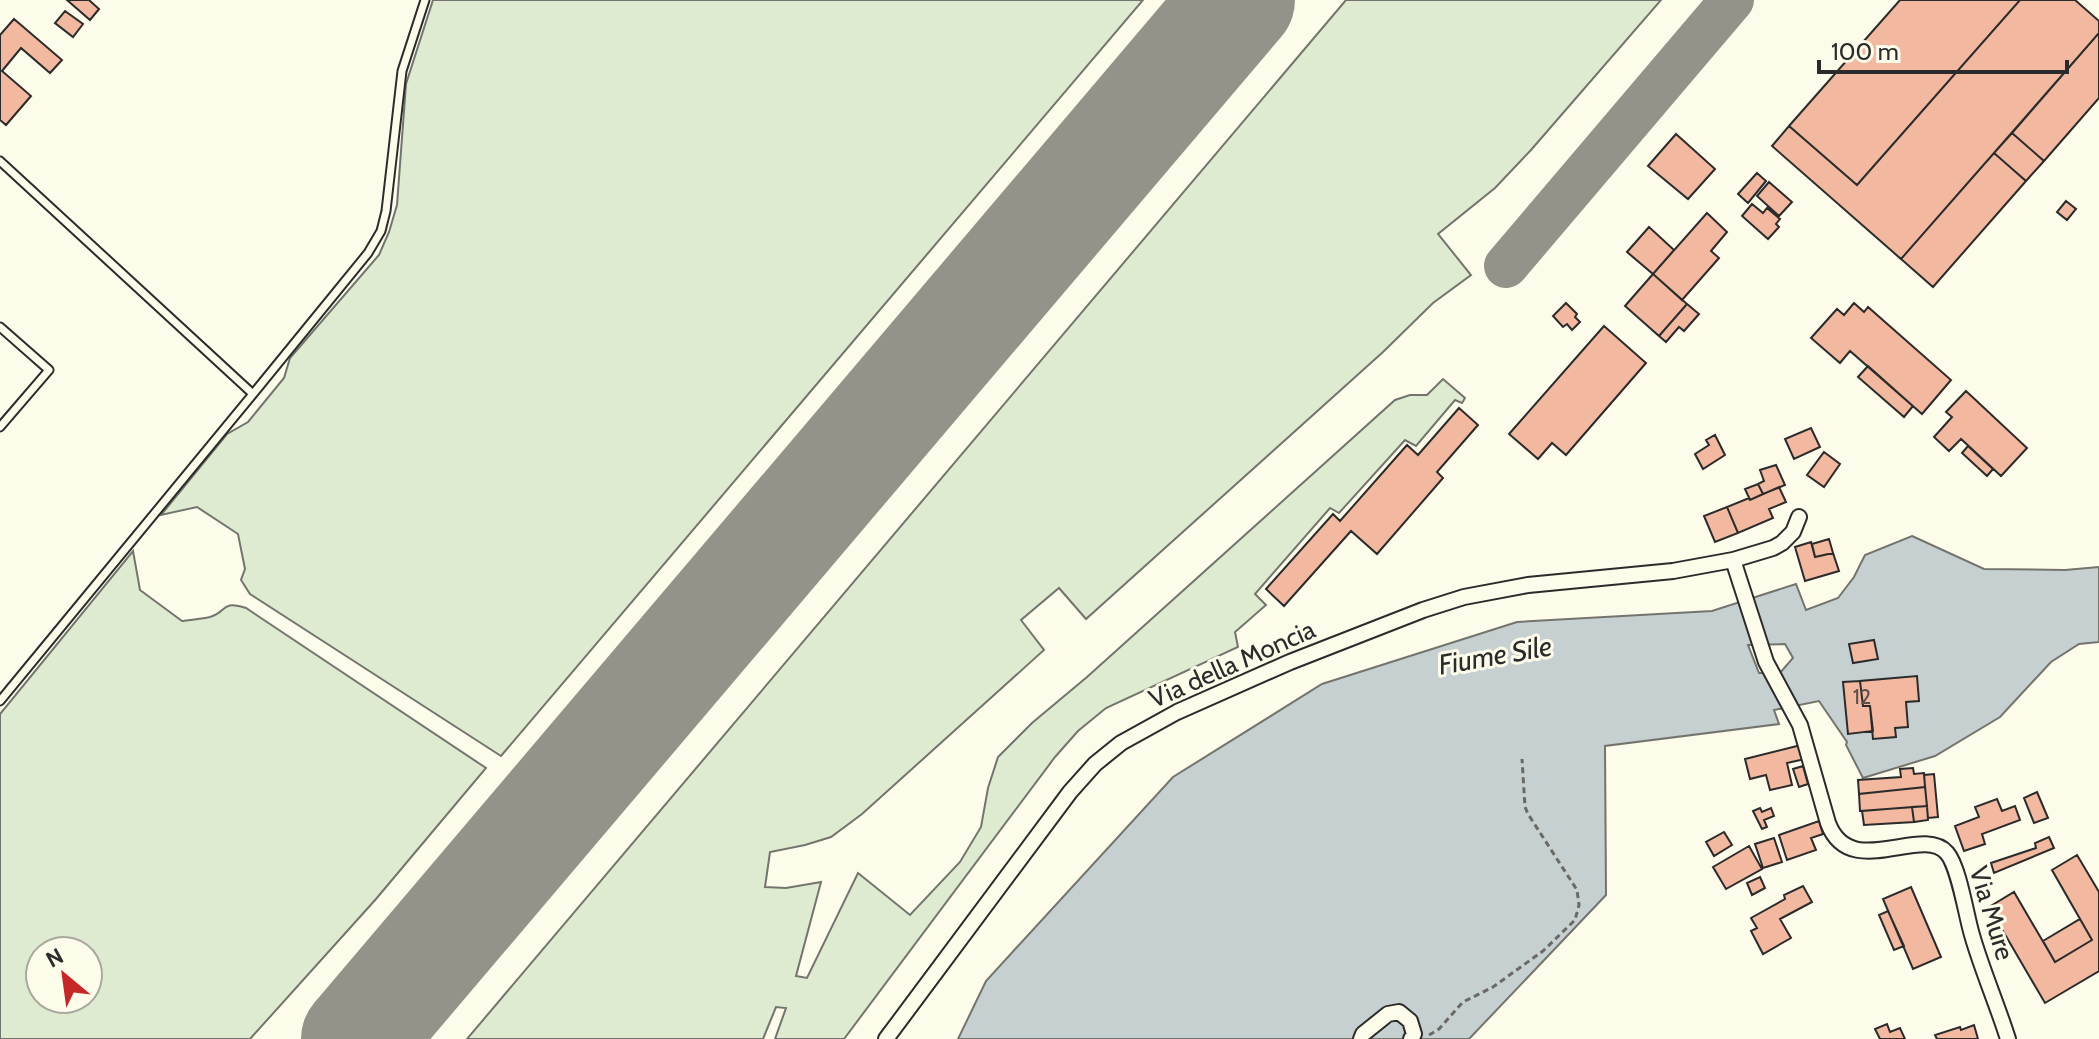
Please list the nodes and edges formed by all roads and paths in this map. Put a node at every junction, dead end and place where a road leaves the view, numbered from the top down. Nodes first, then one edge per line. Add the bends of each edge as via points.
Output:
1 (425, 0) edge
2 (0, 161) edge
3 (0, 327) edge
4 (253, 394) junction
5 (0, 427) edge
6 (1799, 517) dead end
7 (1733, 560) junction
8 (0, 701) edge
9 (1522, 759) dead end
10 (886, 1039) edge
11 (1361, 1039) edge
12 (1411, 1039) edge
13 (1423, 1039) edge
14 (2008, 1039) edge

1 - 4 lane via 402,71 381,231
2 - 4 lane
3 - 5 lane via 49,370
4 - 8 lane
6 - 7 street, Via della Moncia via 1782,543
7 - 10 street, Via della Moncia via 1528,585 1446,601 1290,662 1121,743 1070,792
7 - 14 street, Via Mure via 1768,667 1795,716 1838,842 1861,850 1929,845 1948,853
9 - 13 path via 1525,807 1577,890 1575,920 1543,951 1463,1002
11 - 12 street via 1388,1014 1399,1012 1410,1021

